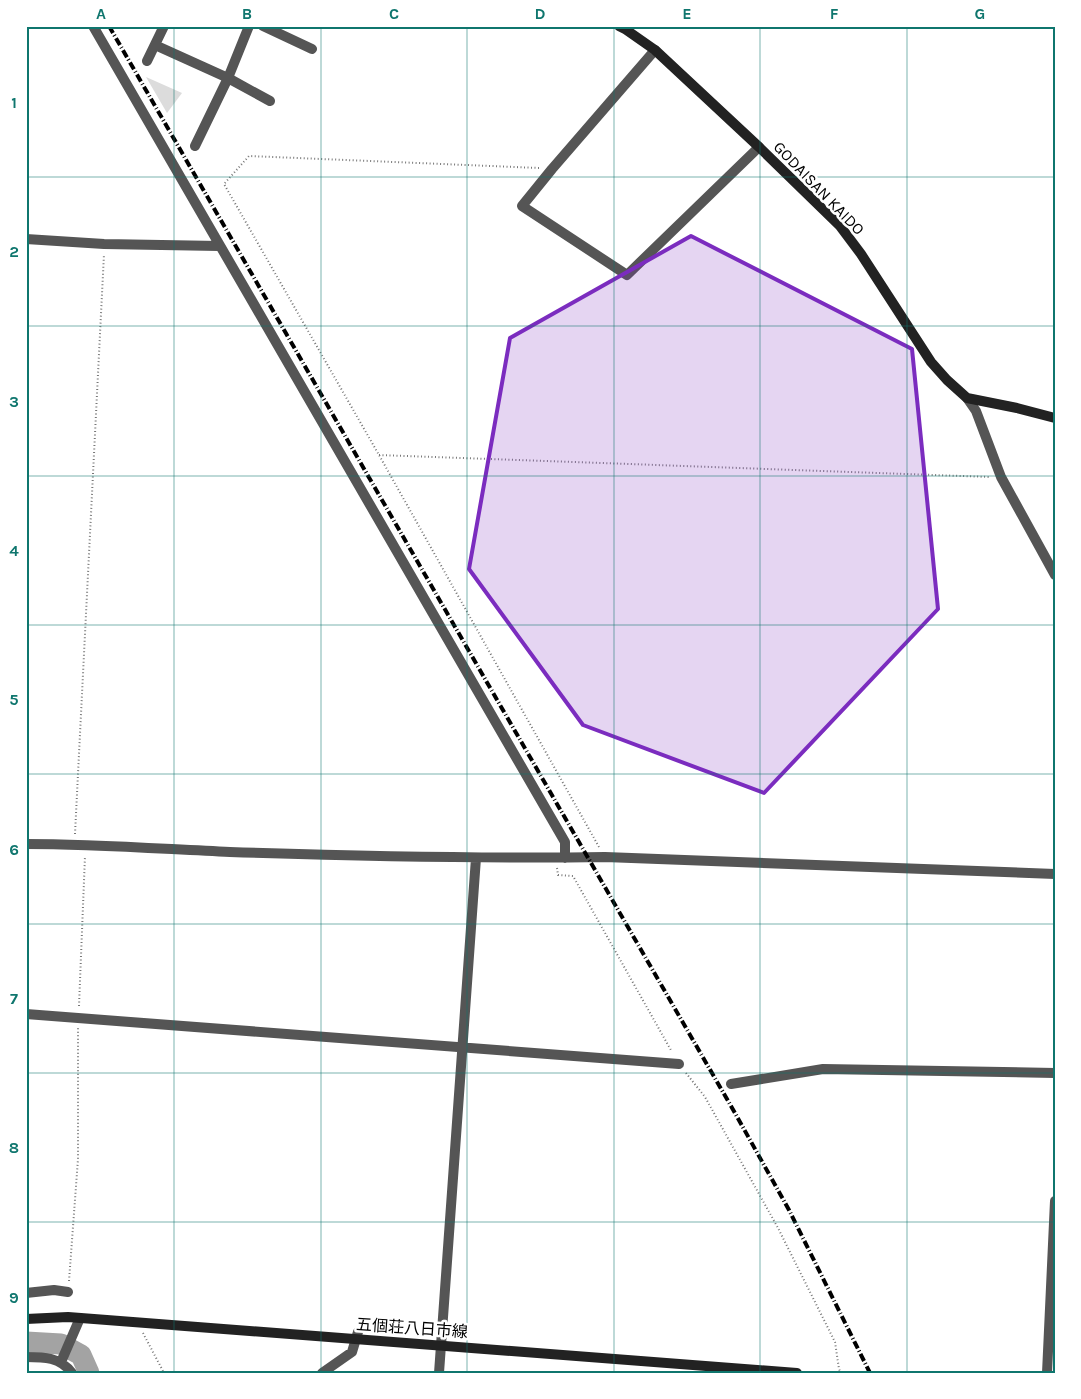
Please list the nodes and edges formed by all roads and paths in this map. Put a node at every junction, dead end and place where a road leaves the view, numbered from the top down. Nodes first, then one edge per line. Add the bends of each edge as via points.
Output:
1 (93, 26) edge
2 (164, 26) edge
3 (249, 26) edge
4 (262, 26) edge
5 (619, 26) edge
6 (154, 45) junction
7 (312, 49) dead end
8 (655, 50) junction
9 (147, 61) dead end
10 (228, 78) junction
11 (270, 101) dead end
12 (195, 146) dead end
13 (759, 147) junction
14 (552, 169) junction
15 (26, 239) edge
16 (104, 244) junction
17 (219, 246) junction
18 (967, 398) junction
19 (1055, 418) edge
20 (379, 455) junction
21 (1001, 477) junction
22 (1055, 575) edge
23 (26, 844) edge
24 (80, 844) junction
25 (605, 857) junction
26 (476, 858) junction
27 (561, 858) junction
28 (1055, 874) edge
29 (26, 1014) edge
30 (78, 1018) junction
31 (463, 1048) junction
32 (679, 1064) junction
33 (1055, 1074) edge
34 (731, 1084) dead end
35 (1055, 1201) edge
36 (1055, 1205) edge
37 (68, 1292) joint
38 (26, 1293) edge
39 (80, 1318) junction
40 (26, 1319) edge
41 (139, 1322) junction
42 (358, 1336) junction
43 (441, 1345) junction
44 (26, 1357) edge
45 (62, 1359) junction
46 (72, 1373) edge
47 (164, 1373) edge
48 (322, 1373) edge
49 (439, 1373) edge
50 (797, 1373) edge
51 (841, 1373) edge
52 (1047, 1373) edge

1 - 17 street
2 - 6 street
3 - 10 street
4 - 7 street
5 - 8 main road, GODAISAN KAIDO
6 - 9 street
6 - 10 street
8 - 13 main road, GODAISAN KAIDO
8 - 14 street
10 - 11 street
10 - 12 street
13 - 14 street via 627,275 522,206
13 - 18 main road, GODAISAN KAIDO via 840,226 930,362
14 - 20 path via 249,156 224,184
15 - 16 street
16 - 17 street
16 - 24 path
17 - 27 street via 565,842
18 - 19 main road
18 - 21 street via 976,411
20 - 21 path
20 - 25 path
21 - 22 street
23 - 24 street
24 - 26 street via 403,858
24 - 30 path
25 - 27 street
25 - 28 street
26 - 27 street
26 - 31 street
27 - 32 path via 558,875 573,876
29 - 30 street
30 - 31 street
30 - 37 path via 78,1159
31 - 32 street
31 - 43 street
32 - 51 path via 705,1097 778,1228 835,1342
33 - 34 street via 823,1068
35 - 36 street
36 - 52 street
37 - 38 street
39 - 40 main road, 五個荘八日市線
39 - 41 main road, 五個荘八日市線
39 - 45 street
41 - 42 main road, 五個荘八日市線
41 - 47 path
42 - 43 main road, 五個荘八日市線
42 - 48 street via 352,1352
43 - 49 street
43 - 50 main road, 五個荘八日市線
44 - 45 street
45 - 46 street

